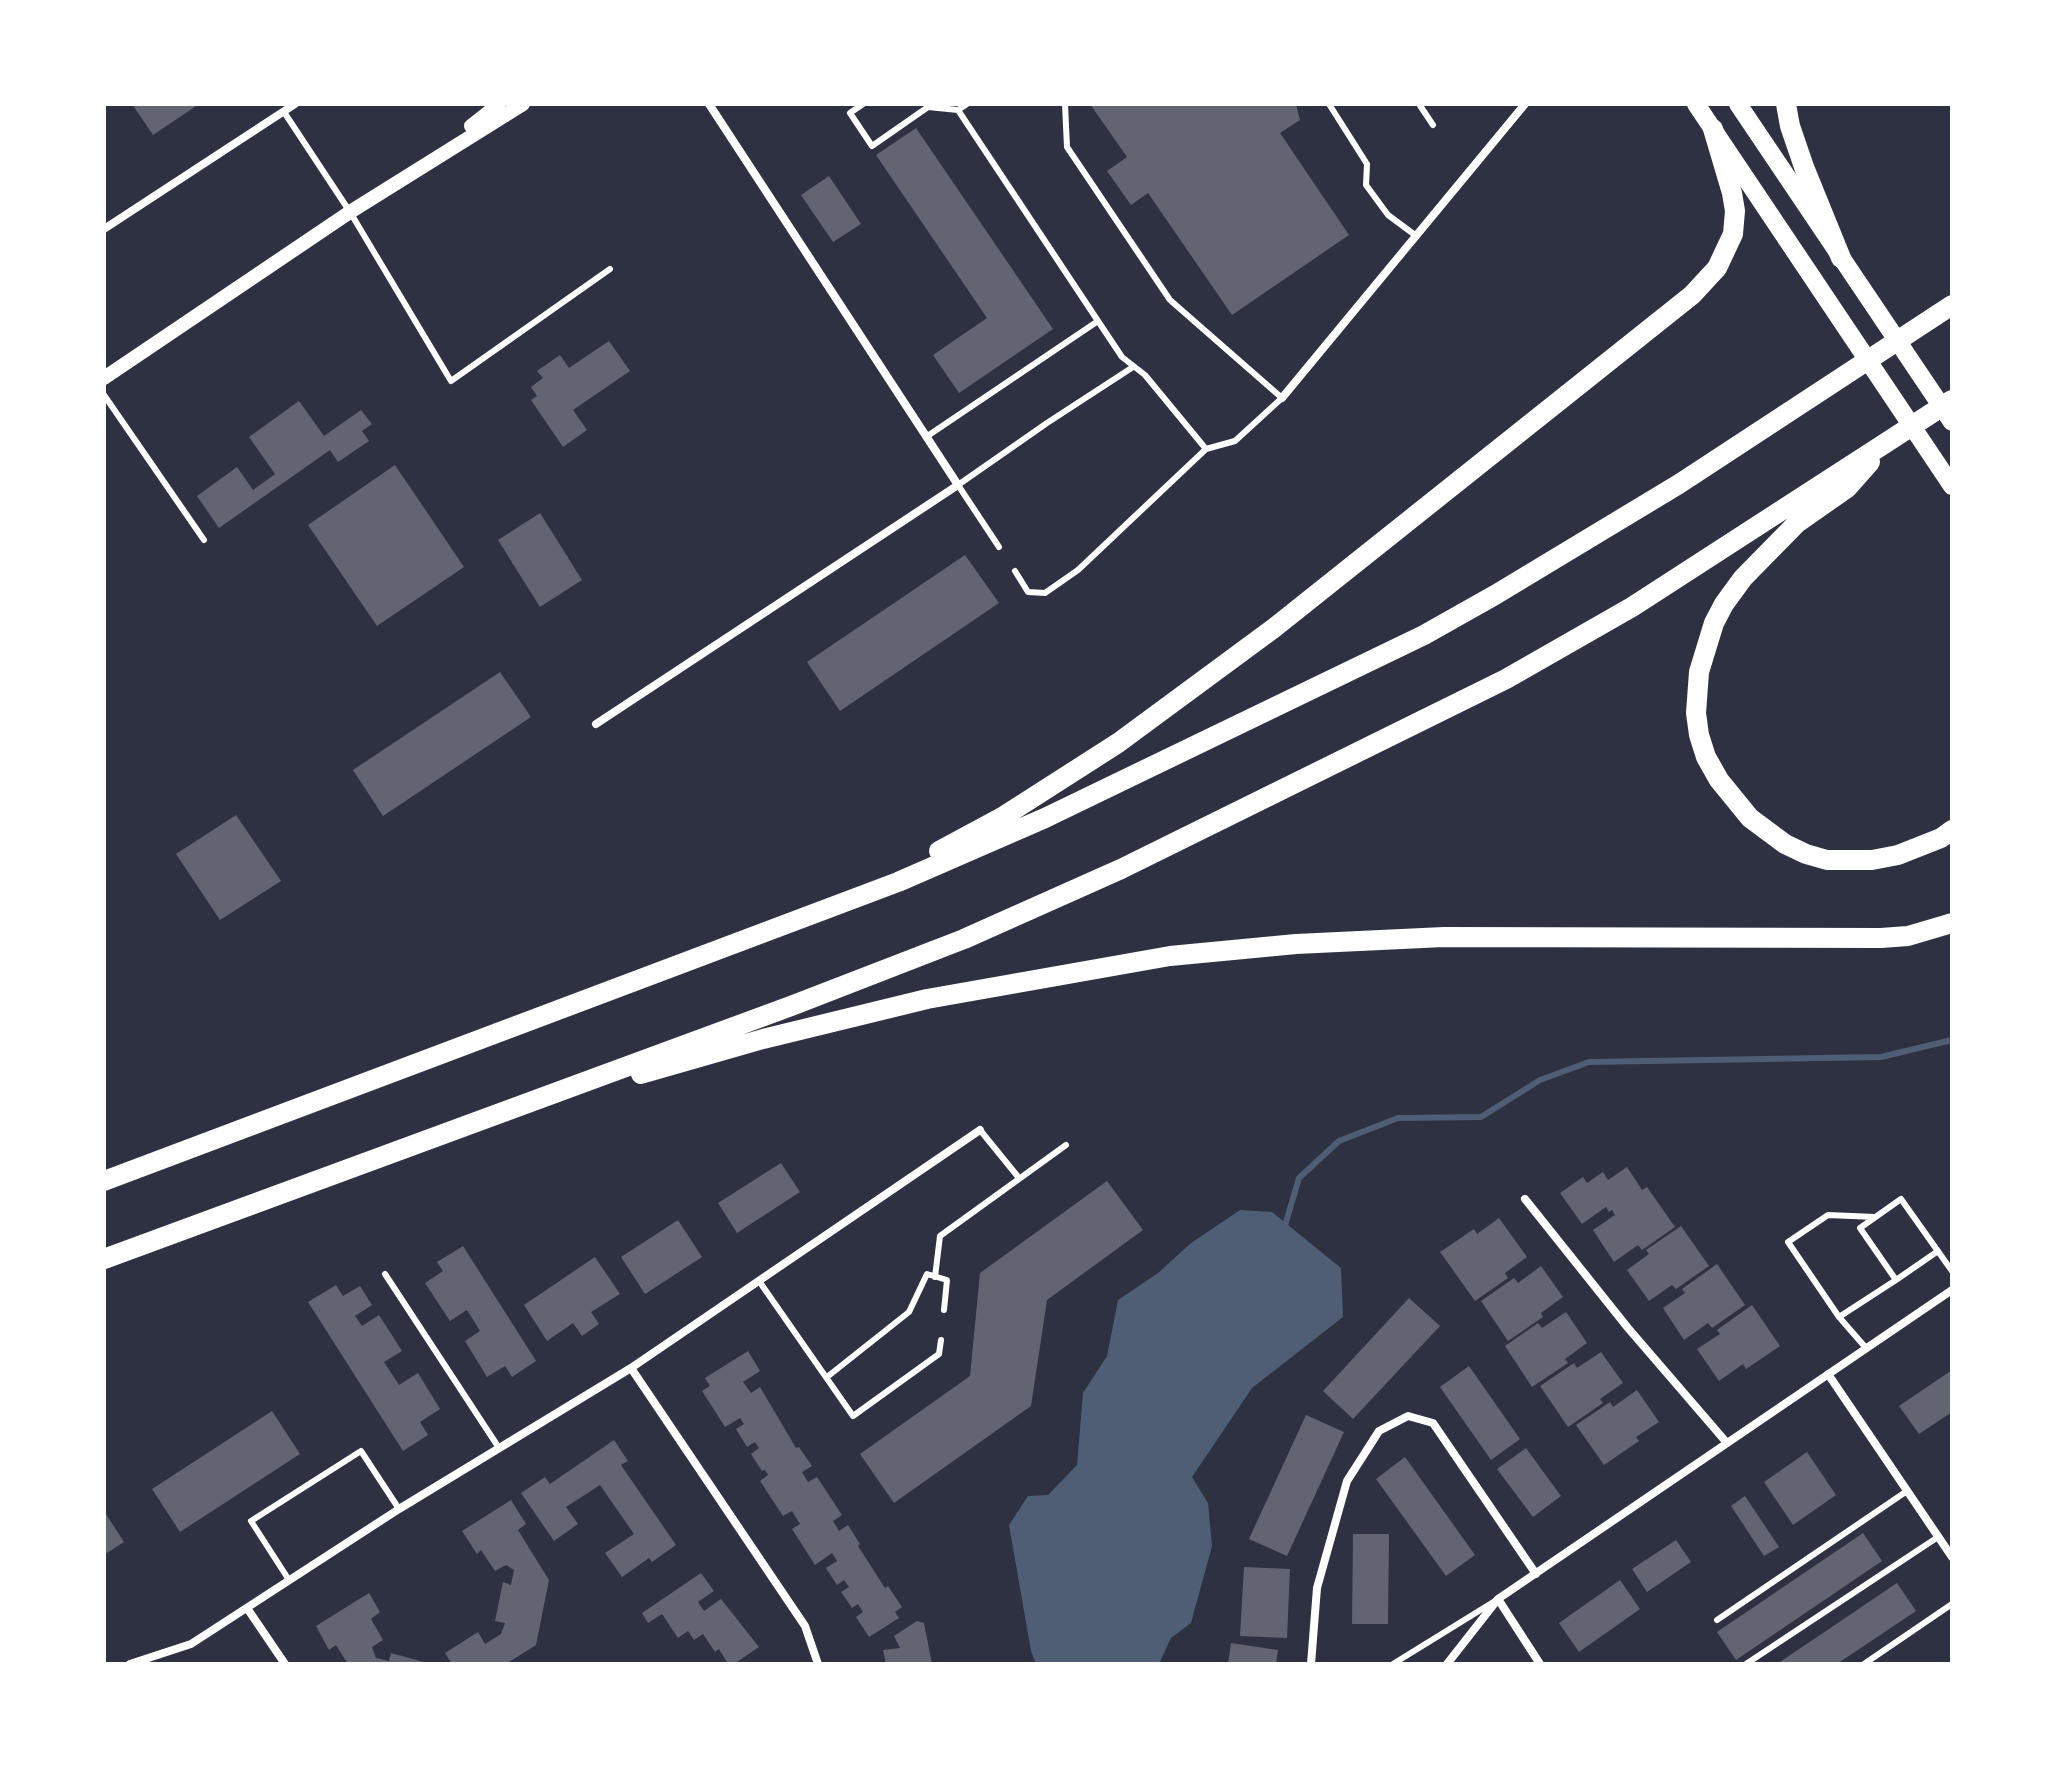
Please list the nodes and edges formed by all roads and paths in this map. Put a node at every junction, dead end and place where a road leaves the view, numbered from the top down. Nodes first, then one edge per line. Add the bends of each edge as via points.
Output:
1 (295, 104) edge
2 (499, 104) edge
3 (523, 104) edge
4 (709, 104) edge
5 (863, 104) edge
6 (967, 104) edge
7 (1065, 104) edge
8 (1329, 104) edge
9 (1419, 104) edge
10 (1525, 104) edge
11 (1696, 104) edge
12 (1738, 104) edge
13 (1786, 104) edge
14 (958, 110) junction
15 (284, 112) junction
16 (1433, 125) dead end
17 (1713, 129) junction
18 (416, 169) junction
19 (350, 212) junction
20 (104, 229) edge
21 (1415, 235) junction
22 (1841, 258) junction
23 (610, 269) dead end
24 (1948, 307) edge
25 (1098, 321) junction
26 (1133, 367) junction
27 (104, 378) edge
28 (104, 395) edge
29 (1282, 398) junction
30 (1952, 400) edge
31 (1952, 422) edge
32 (926, 437) junction
33 (1889, 441) junction
34 (1206, 449) junction
35 (958, 485) junction
36 (1952, 485) edge
37 (204, 540) dead end
38 (999, 547) dead end
39 (1015, 571) dead end
40 (596, 724) dead end
41 (1952, 830) edge
42 (832, 907) junction
43 (1952, 923) edge
44 (570, 1088) junction
45 (980, 1130) joint
46 (1066, 1145) dead end
47 (1019, 1178) junction
48 (104, 1181) edge
49 (1525, 1199) dead end
50 (1875, 1217) junction
51 (1938, 1251) junction
52 (104, 1261) edge
53 (1952, 1271) edge
54 (385, 1274) dead end
55 (935, 1277) junction
56 (1896, 1280) junction
57 (759, 1281) junction
58 (1952, 1290) edge
59 (944, 1310) dead end
60 (1839, 1317) junction
61 (941, 1340) dead end
62 (1866, 1348) junction
63 (631, 1368) junction
64 (1828, 1374) junction
65 (827, 1377) junction
66 (1727, 1443) junction
67 (499, 1448) junction
68 (1907, 1491) junction
69 (399, 1509) junction
70 (1938, 1537) junction
71 (1952, 1556) edge
72 (1536, 1574) junction
73 (289, 1580) junction
74 (1498, 1599) junction
75 (1952, 1604) edge
76 (247, 1608) junction
77 (1717, 1620) dead end
78 (130, 1664) edge
79 (285, 1664) edge
80 (818, 1664) edge
81 (1311, 1664) edge
82 (1393, 1664) edge
83 (1447, 1664) edge
84 (1540, 1664) edge
85 (1746, 1664) edge
86 (1864, 1664) edge

1 - 15 street
2 - 18 street
3 - 18 street
4 - 32 street
5 - 14 lane via 850,113 872,146 928,107
6 - 14 lane
7 - 29 lane via 1067,147 1170,300
8 - 21 lane via 1367,164 1366,185 1388,215
9 - 16 lane
10 - 21 street
11 - 17 highway
12 - 22 highway
13 - 22 highway via 1799,153
14 - 25 lane
15 - 19 lane
15 - 20 street
17 - 36 highway
17 - 42 highway via 1732,193 1733,234 1717,268 1692,295 1274,628 1118,743 1004,816
18 - 19 street
19 - 23 lane via 451,381
19 - 27 street
21 - 29 street
22 - 31 highway
24 - 42 highway via 1668,491 1424,635 1045,818
25 - 26 lane
25 - 32 lane
26 - 34 lane
26 - 35 lane
28 - 37 lane
29 - 34 lane via 1235,441
30 - 33 highway
32 - 35 street
33 - 41 highway via 1847,488 1797,523 1724,604 1699,672 1699,735 1719,780 1750,818 1806,854 1827,860 1872,860 1898,855
33 - 44 highway via 1632,607 1506,679 1338,764 964,939
34 - 39 lane via 1078,570 1045,593 1028,592
35 - 38 lane
35 - 40 street
42 - 48 highway
43 - 44 highway via 1881,938 1444,937 1170,956 927,999 651,1072
44 - 52 highway
45 - 47 lane
45 - 57 street
46 - 47 lane
47 - 55 lane via 940,1236
49 - 66 street
50 - 51 lane via 1901,1199
50 - 56 lane via 1860,1228
50 - 60 lane via 1828,1215 1788,1242
51 - 53 lane
51 - 56 lane
54 - 67 lane
55 - 59 lane via 947,1280
55 - 65 lane via 927,1274 909,1312
56 - 60 lane
57 - 63 street
57 - 65 lane
58 - 62 street
60 - 62 lane
61 - 65 lane via 939,1354 853,1416
62 - 64 street
63 - 67 street
63 - 80 street via 805,1626
64 - 66 street
64 - 68 street
66 - 72 street
67 - 69 street
68 - 70 street
68 - 77 lane
69 - 73 street
69 - 73 lane via 361,1451 251,1521
70 - 71 street
70 - 85 lane
72 - 74 street
72 - 81 street via 1433,1423 1408,1416 1379,1431 1347,1481 1317,1588
73 - 76 street
74 - 82 lane
74 - 83 street
74 - 84 street
75 - 86 lane
76 - 78 street via 191,1644
76 - 79 street

